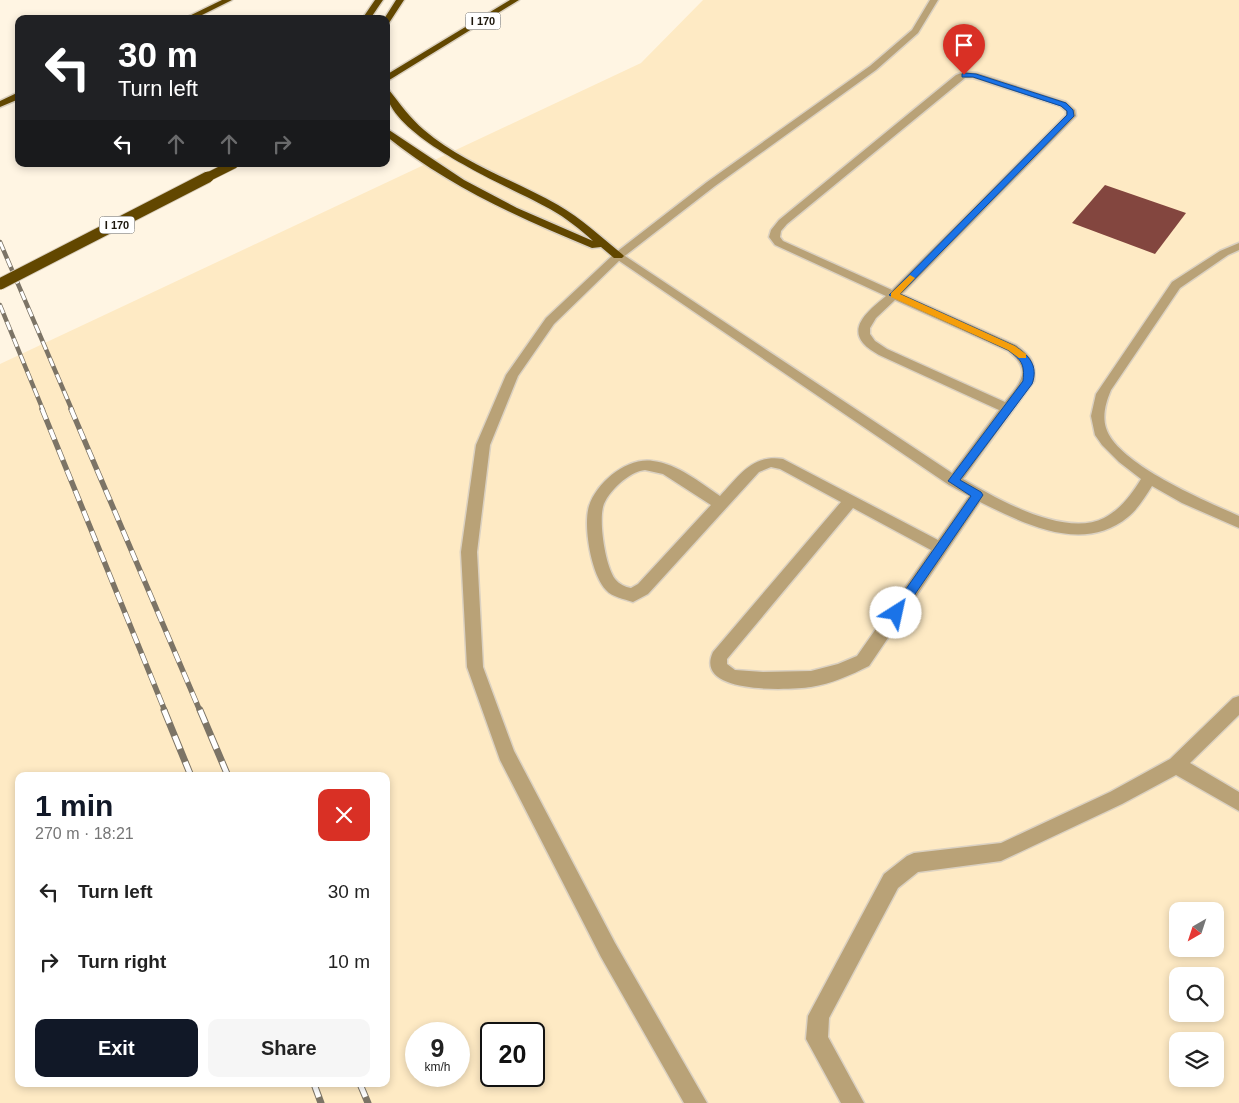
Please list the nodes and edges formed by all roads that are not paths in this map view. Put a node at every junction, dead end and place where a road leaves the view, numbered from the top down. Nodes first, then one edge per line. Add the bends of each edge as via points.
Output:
1 (228, 0) edge
2 (379, 0) edge
3 (400, 0) edge
4 (515, 0) edge
5 (934, 0) edge
6 (195, 15) edge
7 (369, 15) edge
8 (390, 15) edge
9 (390, 77) edge
10 (15, 97) edge
11 (390, 98) edge
12 (0, 104) edge
13 (390, 134) edge
14 (228, 167) edge
15 (1239, 246) edge
16 (618, 256) junction
17 (0, 284) edge
18 (894, 295) junction
19 (1008, 409) junction
20 (1149, 479) junction
21 (954, 481) junction
22 (977, 495) junction
23 (851, 500) junction
24 (721, 504) junction
25 (1239, 522) edge
26 (941, 548) junction
27 (1239, 704) edge
28 (1176, 765) junction
29 (1239, 802) edge
30 (696, 1103) edge
31 (853, 1103) edge

1 - 6 highway
2 - 7 highway
3 - 8 highway
4 - 9 highway, I 170
5 - 16 street via 915,31 873,68 711,184
10 - 12 highway
11 - 16 highway via 399,112 449,154 556,208
13 - 16 highway via 410,152 461,184
14 - 17 highway, I 170, bridge
15 - 20 street via 1176,285 1098,403 1101,435 1124,461
16 - 21 street
16 - 30 street via 550,321 512,374 483,445 469,552 474,667 506,754 608,950
18 - 18 street via 779,243 774,237 776,230 959,78 974,75 1064,104 1071,116
18 - 19 street via 1012,348 1026,358 1028,381
18 - 19 street via 865,322 863,332 866,340 883,352
19 - 21 street
20 - 22 street via 1124,512 1099,526 1072,530 1048,526
20 - 25 street
21 - 22 street
22 - 26 street
23 - 24 street via 783,464 771,462 754,468
23 - 26 street
23 - 26 street via 719,657 719,667 731,677 811,680 863,661
24 - 24 street via 642,589 633,595 620,592 609,583 602,569 594,518 597,503 626,472 642,465 663,468
27 - 28 street
28 - 29 street
28 - 31 street via 1116,798 1001,852 914,863 891,881 819,1016 817,1039

